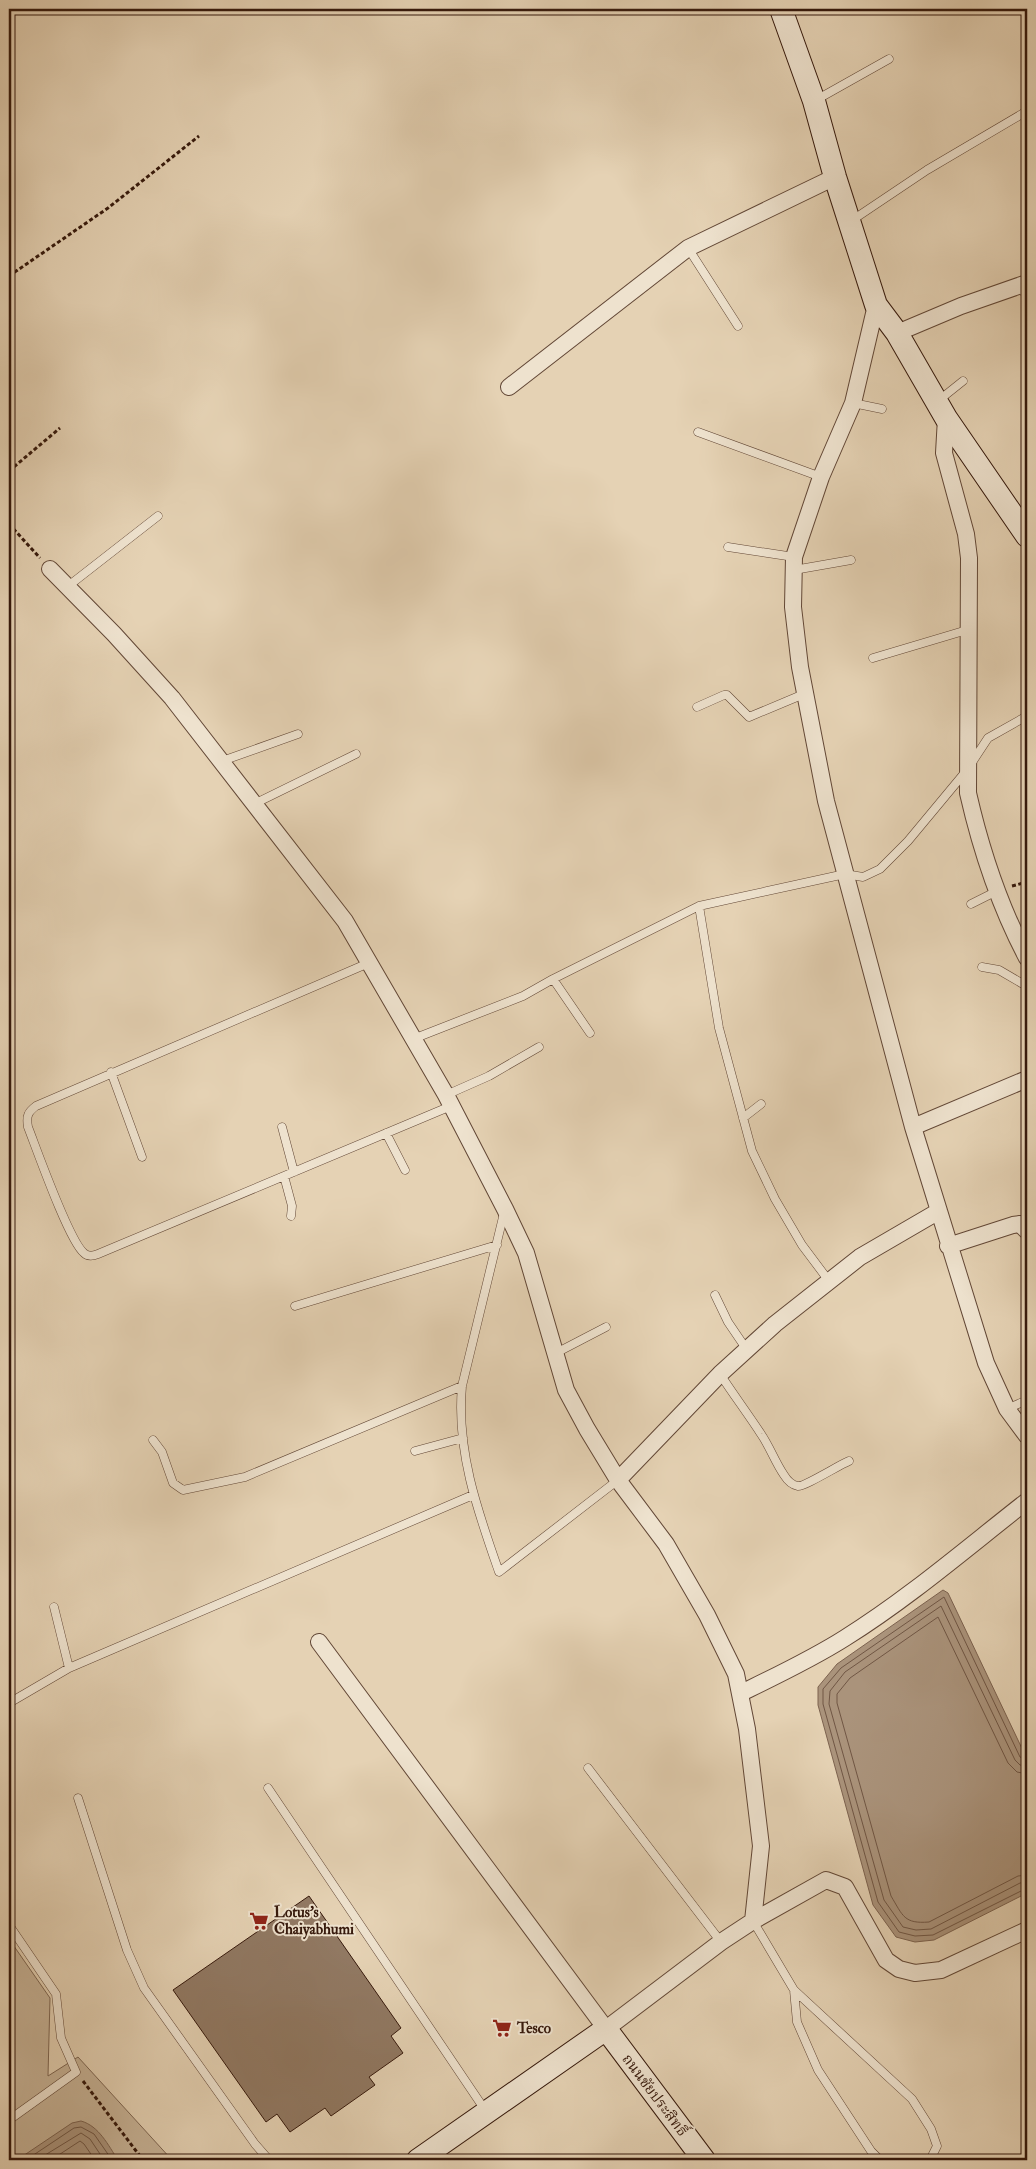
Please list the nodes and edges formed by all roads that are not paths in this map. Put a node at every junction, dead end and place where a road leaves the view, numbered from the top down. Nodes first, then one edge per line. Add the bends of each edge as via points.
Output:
1 (781, 9) edge
2 (889, 59) dead end
3 (814, 101) junction
4 (1027, 111) edge
5 (835, 177) junction
6 (850, 222) junction
7 (688, 248) junction
8 (1025, 289) edge
9 (876, 305) junction
10 (738, 326) dead end
11 (898, 333) junction
12 (963, 381) dead end
13 (509, 387) dead end
14 (853, 404) junction
15 (882, 409) dead end
16 (941, 410) junction
17 (698, 432) dead end
18 (821, 477) junction
19 (158, 516) dead end
20 (1027, 536) edge
21 (728, 547) dead end
22 (851, 560) dead end
23 (794, 564) junction
24 (50, 569) road end
25 (67, 587) junction
26 (968, 630) junction
27 (873, 658) dead end
28 (804, 694) junction
29 (697, 707) dead end
30 (1027, 716) edge
31 (298, 734) dead end
32 (356, 754) dead end
33 (222, 761) junction
34 (967, 770) junction
35 (254, 804) junction
36 (845, 874) junction
37 (997, 891) junction
38 (971, 904) dead end
39 (699, 906) junction
40 (1027, 958) edge
41 (370, 962) junction
42 (982, 967) dead end
43 (553, 979) junction
44 (1027, 984) edge
45 (590, 1034) dead end
46 (412, 1040) junction
47 (539, 1047) dead end
48 (111, 1072) junction
49 (1027, 1080) edge
50 (449, 1100) junction
51 (761, 1104) dead end
52 (743, 1118) junction
53 (282, 1127) dead end
54 (913, 1128) junction
55 (386, 1133) junction
56 (142, 1157) dead end
57 (405, 1170) dead end
58 (294, 1172) junction
59 (284, 1176) junction
60 (505, 1209) junction
61 (939, 1211) junction
62 (291, 1216) dead end
63 (1027, 1231) edge
64 (497, 1245) junction
65 (948, 1246) junction
66 (829, 1282) junction
67 (715, 1295) dead end
68 (295, 1306) dead end
69 (606, 1326) dead end
70 (747, 1350) junction
71 (556, 1353) junction
72 (720, 1374) junction
73 (462, 1386) junction
74 (1027, 1400) edge
75 (1007, 1409) junction
76 (1027, 1436) edge
77 (463, 1438) junction
78 (152, 1440) dead end
79 (415, 1451) dead end
80 (849, 1461) dead end
81 (618, 1480) junction
82 (473, 1495) junction
83 (1027, 1501) edge
84 (54, 1606) dead end
85 (319, 1642) dead end
86 (69, 1668) junction
87 (741, 1693) junction
88 (9, 1703) edge
89 (588, 1768) dead end
90 (268, 1788) dead end
91 (78, 1798) dead end
92 (753, 1921) junction
93 (9, 1925) edge
94 (1027, 1930) edge
95 (721, 1942) junction
96 (794, 1990) junction
97 (606, 2029) junction
98 (486, 2113) junction
99 (9, 2120) edge
100 (269, 2160) edge
101 (418, 2160) edge
102 (704, 2160) edge
103 (880, 2160) edge
104 (930, 2160) edge

1 - 3 street
2 - 3 lane
3 - 5 street
4 - 6 lane via 927,170
5 - 6 street
5 - 7 street
6 - 9 street
7 - 10 lane
7 - 13 street
8 - 11 street via 961,306
9 - 11 street
9 - 14 street
11 - 16 street
12 - 16 lane
14 - 15 lane
14 - 18 street
16 - 20 street
16 - 26 street via 944,453 966,534 969,558
17 - 18 lane
18 - 23 street
19 - 25 lane
21 - 23 lane
22 - 23 lane
23 - 28 street via 793,607
24 - 25 street
25 - 33 street via 172,698
26 - 27 lane
26 - 34 street
28 - 29 lane via 749,717 727,695
28 - 36 street
30 - 34 lane via 988,738
31 - 33 lane
32 - 35 lane
33 - 35 street
34 - 36 lane via 908,841 880,869 863,877
34 - 37 street via 975,823
35 - 41 street via 316,881
36 - 39 lane
36 - 54 street
37 - 38 lane
37 - 40 street
39 - 43 lane
39 - 52 lane via 719,1028
41 - 46 street
41 - 48 lane
42 - 44 lane via 999,970
43 - 45 lane
43 - 46 lane via 523,996
46 - 50 street
47 - 50 lane
48 - 56 lane
48 - 59 lane via 36,1106 26,1118 71,1234 84,1254 98,1254
49 - 54 street
50 - 55 lane
50 - 60 street
51 - 52 lane
52 - 66 lane via 752,1151 775,1199
53 - 58 lane
54 - 61 street
55 - 57 lane
55 - 58 lane
58 - 59 lane
59 - 62 lane via 292,1206
60 - 64 lane
60 - 71 street via 526,1253
61 - 65 street
61 - 66 street via 860,1257
63 - 65 street via 1020,1224 1013,1225
64 - 68 lane
64 - 73 lane
65 - 75 street via 986,1363
66 - 70 street
67 - 70 lane
69 - 71 lane
70 - 72 street
71 - 81 street via 566,1390
72 - 80 lane via 790,1483 802,1486
72 - 81 street
73 - 77 lane
73 - 78 lane via 245,1477 183,1490 173,1483 162,1452
74 - 75 lane
75 - 76 street
77 - 79 lane
77 - 82 lane
81 - 82 lane via 498,1572
81 - 87 street via 666,1544 698,1599 736,1674
82 - 86 lane
83 - 87 street via 876,1617 808,1659
84 - 86 lane
85 - 97 street
86 - 88 lane
87 - 92 street via 761,1846
89 - 95 lane
90 - 98 lane
91 - 100 lane via 126,1950 144,1988
92 - 94 street via 826,1880 845,1887 886,1960 898,1969 915,1973 941,1970
92 - 95 street
92 - 96 lane
93 - 99 lane via 56,1994 61,2038 76,2072
95 - 97 street
96 - 103 lane via 797,2022 818,2070
96 - 104 lane via 912,2099 931,2129 937,2146
97 - 98 street
97 - 102 street, ถนนชัยประสิทธิ์
98 - 101 street

